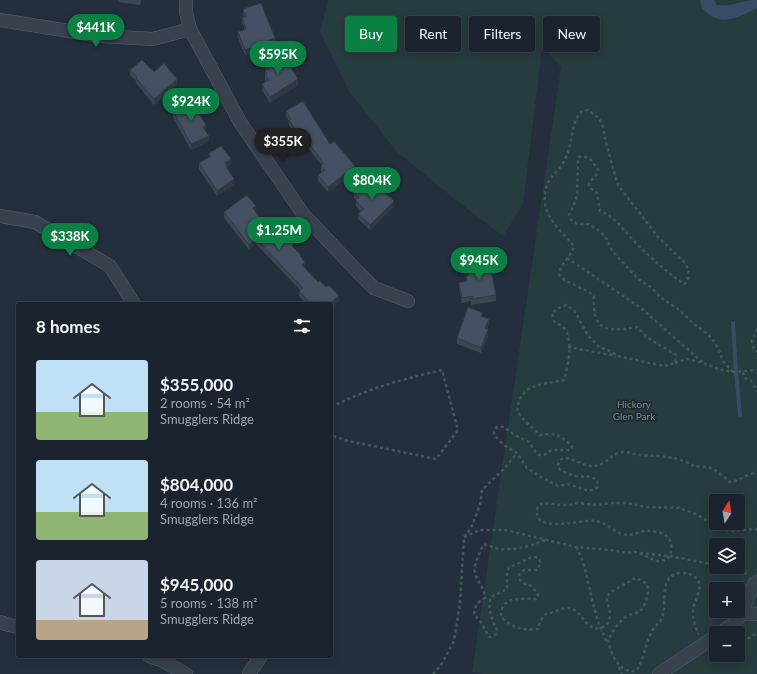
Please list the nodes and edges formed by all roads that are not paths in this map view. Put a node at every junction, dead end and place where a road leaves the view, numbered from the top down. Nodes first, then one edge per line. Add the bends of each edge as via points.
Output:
1 (186, 0) edge
2 (0, 20) edge
3 (190, 29) junction
4 (0, 216) edge
5 (408, 301) dead end
6 (133, 302) edge
7 (754, 579) edge
8 (745, 604) edge
9 (745, 613) edge
10 (757, 614) edge
11 (738, 618) edge
12 (0, 622) edge
13 (731, 626) edge
14 (16, 627) edge
15 (709, 640) edge
16 (155, 658) edge
17 (260, 658) edge
18 (186, 674) edge
19 (249, 674) edge
20 (659, 674) edge

1 - 3 street
2 - 3 street via 100,36 152,39
3 - 5 street via 240,122 303,214 374,288
4 - 6 street via 36,222 110,266
7 - 8 street
9 - 10 street
11 - 13 street
12 - 14 street
15 - 20 street
16 - 18 street
17 - 19 street

